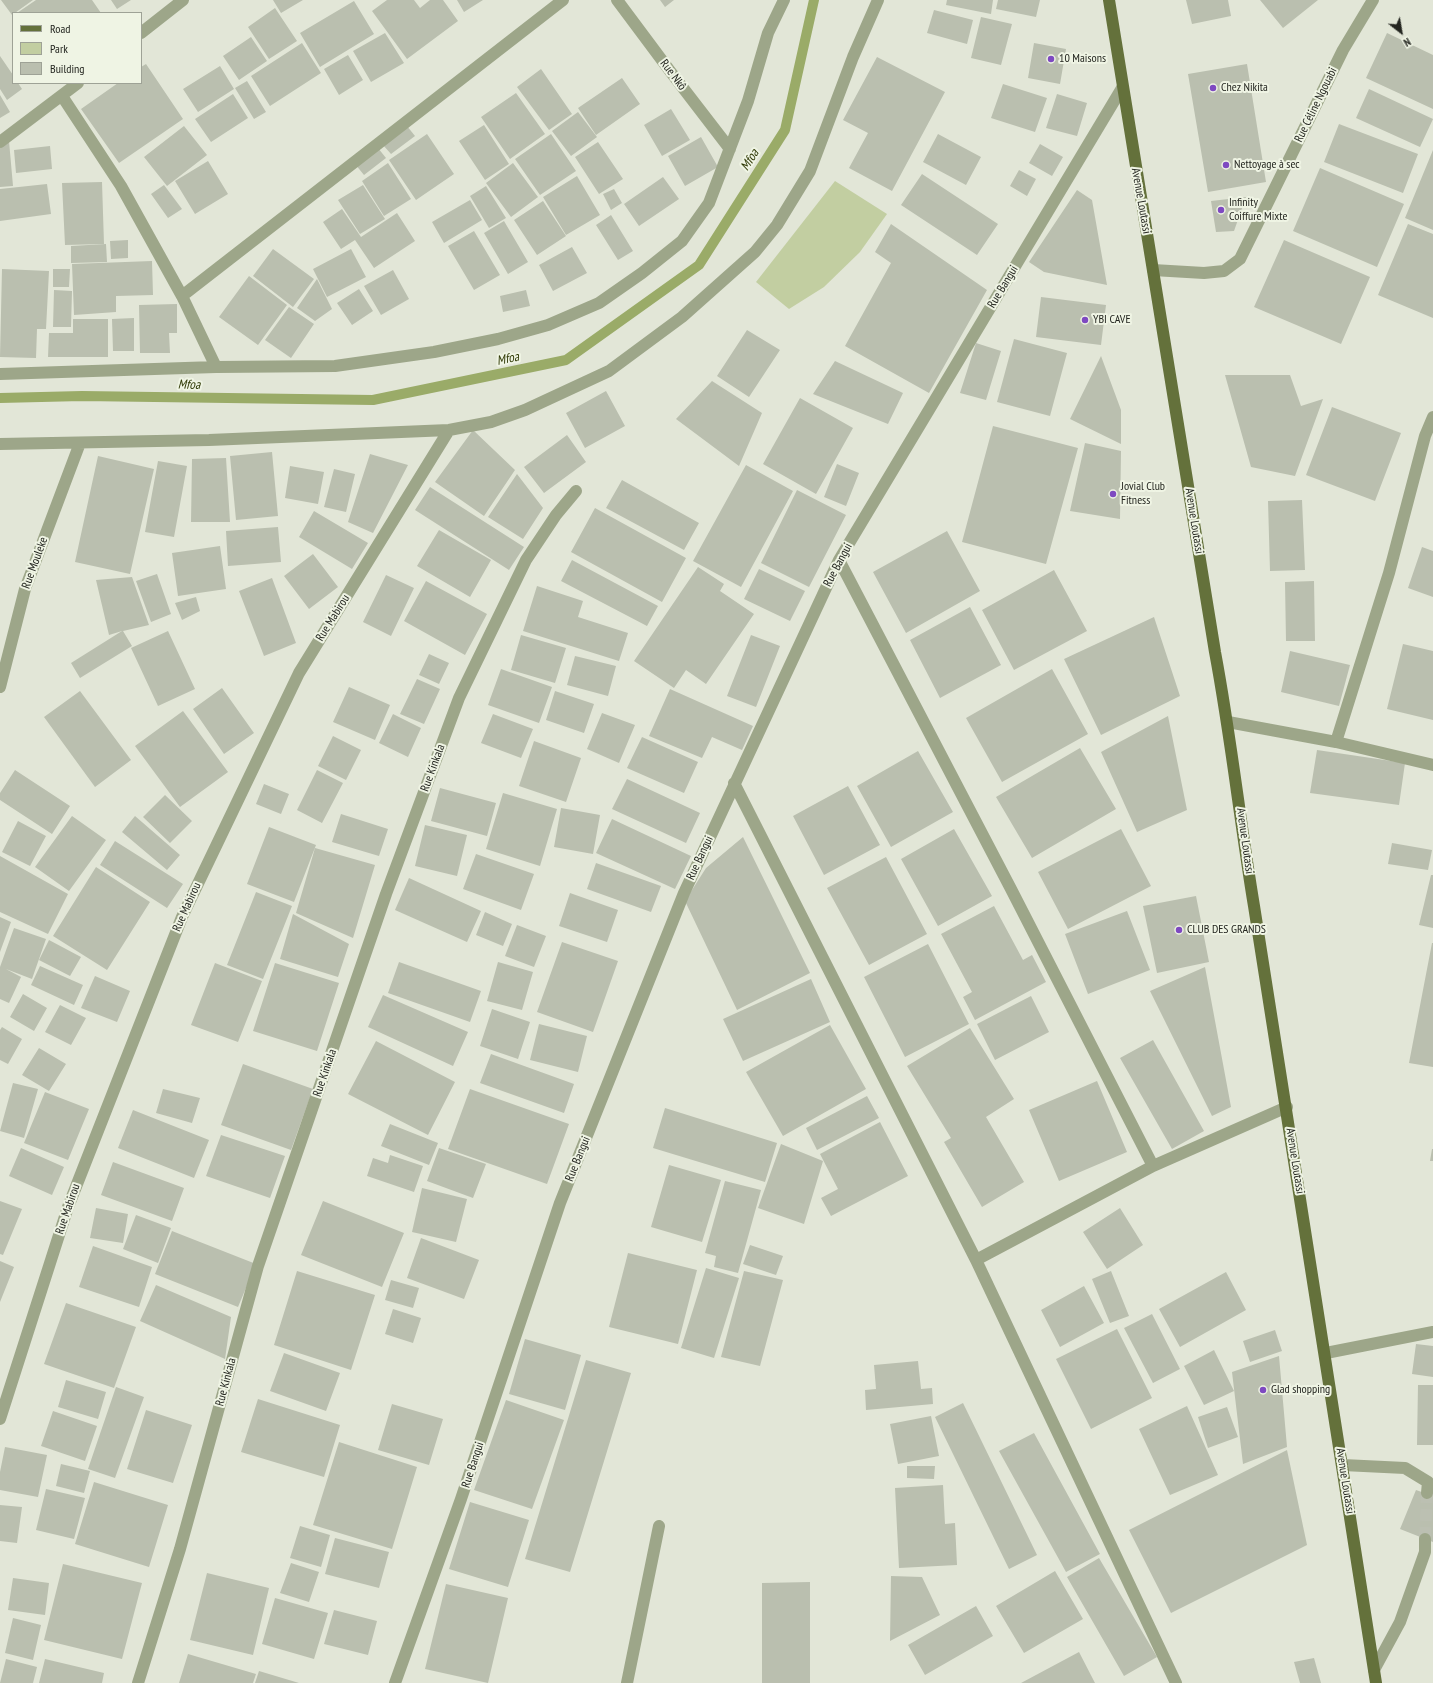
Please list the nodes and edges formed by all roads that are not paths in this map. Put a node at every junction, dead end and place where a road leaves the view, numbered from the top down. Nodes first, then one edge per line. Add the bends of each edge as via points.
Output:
1 (183, 0) edge
2 (562, 0) edge
3 (617, 0) edge
4 (784, 0) edge
5 (878, 0) edge
6 (1109, 0) edge
7 (1373, 0) edge
8 (142, 32) edge
9 (77, 84) edge
10 (1122, 88) junction
11 (62, 96) junction
12 (0, 142) edge
13 (730, 149) junction
14 (1153, 270) junction
15 (182, 296) junction
16 (216, 367) junction
17 (0, 374) edge
18 (1433, 417) edge
19 (449, 430) junction
20 (80, 443) junction
21 (0, 444) edge
22 (576, 491) dead end
23 (839, 560) junction
24 (0, 687) edge
25 (1228, 722) junction
26 (1336, 742) junction
27 (1433, 765) edge
28 (734, 783) junction
29 (1287, 1107) junction
30 (1153, 1166) junction
31 (976, 1260) junction
32 (1433, 1332) edge
33 (1326, 1353) junction
34 (0, 1419) edge
35 (1343, 1465) junction
36 (1427, 1493) tunnel mouth
37 (659, 1526) dead end
38 (1426, 1539) tunnel mouth
39 (1374, 1670) junction
40 (138, 1683) edge
41 (395, 1683) edge
42 (627, 1683) edge
43 (1176, 1683) edge
44 (1376, 1683) edge

1 - 8 street
2 - 15 street
3 - 13 street, Rue Nkô
4 - 13 street via 768,33 748,101
5 - 19 street via 852,57 810,171 777,225 755,252 682,317 609,371 524,410 491,422
6 - 10 main road, Avenue Loutassi
7 - 14 street, Rue Céline Ngouabi via 1343,50 1240,259 1224,271 1204,273
9 - 11 street
10 - 14 main road, Avenue Loutassi
10 - 23 street, Rue Bangui
11 - 12 street
11 - 15 street via 121,186
13 - 16 street via 709,203 682,241 599,303 548,326 434,352 335,366
14 - 25 main road, Avenue Loutassi
15 - 16 street
16 - 17 street
18 - 26 street via 1425,436 1389,573
19 - 20 street
19 - 34 street, Rue Mabirou via 299,673 182,917 68,1206
20 - 21 street
20 - 24 street, Rue Mouleke via 25,589
22 - 40 street, Rue Kinkala via 556,515 526,560 459,698 386,894 258,1266 180,1549
23 - 28 street, Rue Bangui
23 - 30 street
25 - 26 street
25 - 29 main road, Avenue Loutassi via 1253,899
26 - 27 street
28 - 31 street
28 - 41 street, Rue Bangui via 684,893 560,1203 461,1499
29 - 30 street
29 - 33 main road, Avenue Loutassi
30 - 31 street
31 - 43 street
32 - 33 street
33 - 35 main road, Avenue Loutassi
35 - 36 street via 1405,1468 1428,1482
35 - 39 main road, Avenue Loutassi
37 - 42 street
38 - 39 street via 1425,1552 1400,1622
39 - 44 main road, Avenue Loutassi

